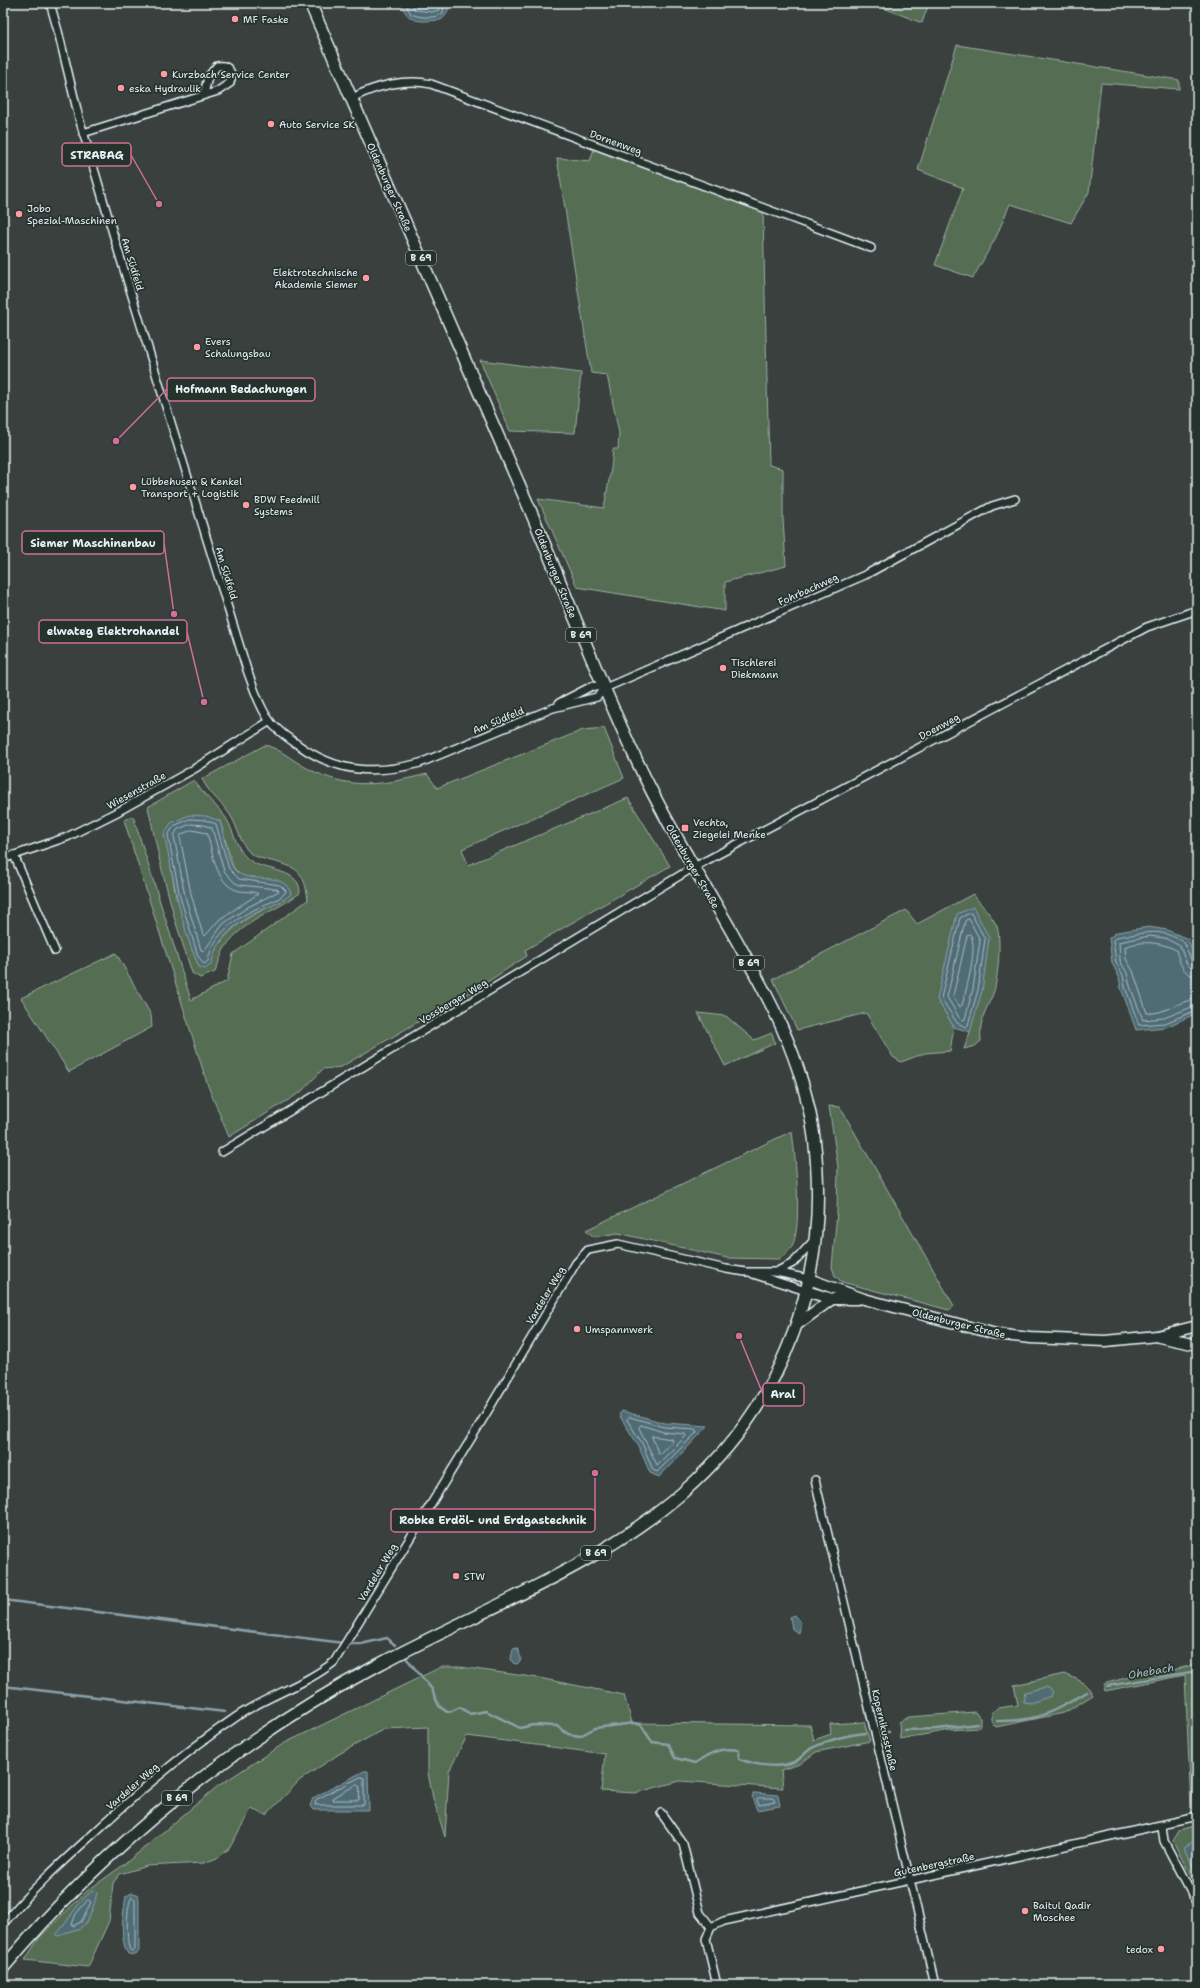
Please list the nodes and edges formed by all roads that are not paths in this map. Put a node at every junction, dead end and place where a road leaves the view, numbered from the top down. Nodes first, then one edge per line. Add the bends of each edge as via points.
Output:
1 (50, 3) edge
2 (310, 3) edge
3 (204, 94) junction
4 (352, 98) junction
5 (83, 133) junction
6 (871, 248) dead end
7 (1015, 499) dead end
8 (1197, 610) edge
9 (605, 688) junction
10 (270, 721) junction
11 (14, 855) junction
12 (3, 859) edge
13 (694, 867) junction
14 (55, 951) dead end
15 (222, 1152) dead end
16 (814, 1240) junction
17 (746, 1272) junction
18 (776, 1272) junction
19 (808, 1279) junction
20 (806, 1292) junction
21 (832, 1299) junction
22 (864, 1299) junction
23 (798, 1324) junction
24 (1197, 1326) edge
25 (1157, 1336) junction
26 (1197, 1345) edge
27 (815, 1480) dead end
28 (662, 1813) dead end
29 (1197, 1817) edge
30 (1162, 1826) junction
31 (910, 1880) junction
32 (1197, 1904) edge
33 (3, 1924) edge
34 (711, 1927) junction
35 (3, 1968) edge
36 (717, 1985) edge
37 (935, 1985) edge

1 - 5 street, Am Südfeld
2 - 4 main road, Oldenburger Straße / B 69
3 - 3 street via 218,91 230,83 230,69 217,66 208,77
3 - 5 street
4 - 6 street, Dornenweg via 371,90 412,81 431,84
4 - 9 main road, Oldenburger Straße / B 69
5 - 10 street, Am Südfeld via 244,662
7 - 9 street, Fohrbachweg via 992,506 865,575
8 - 13 street, Doenweg via 1147,627
9 - 10 street, Am Südfeld via 597,696 553,708 420,763 382,771 351,769 322,760 292,741
9 - 13 main road, Oldenburger Straße / B 69 via 653,794
10 - 11 street, Wiesenstraße via 194,769 119,811 67,837
11 - 12 street, Wiesenstraße
11 - 14 street
13 - 15 street, Vossberger Weg
13 - 16 main road, Oldenburger Straße / B 69 via 773,1005 798,1069 813,1129 816,1159 817,1202
16 - 18 street via 793,1263
16 - 19 main road, Oldenburger Straße / B 69
17 - 18 street, Vardeler Weg
17 - 20 street, Vardeler Weg
17 - 33 street, Vardeler Weg via 726,1270 618,1244 588,1250 576,1262 334,1662 318,1674 239,1715 177,1760 79,1847
18 - 19 street, Vardeler Weg
19 - 20 main road, Oldenburger Straße / B 69
19 - 22 main road, Oldenburger Straße
20 - 21 main road, Oldenburger Straße
20 - 23 main road, B 69
21 - 22 main road, Oldenburger Straße
21 - 23 main road
22 - 25 main road, Oldenburger Straße via 996,1334 1106,1341
23 - 35 main road, B 69 via 771,1385 738,1434 704,1473 658,1512 621,1538 552,1578 379,1664 320,1698 237,1752 169,1804 99,1865 35,1930
24 - 25 main road, Oldenburger Straße
25 - 26 main road
27 - 31 street, Kopernikusstraße
28 - 34 street via 683,1844 700,1914
29 - 30 street, Gutenbergstraße
30 - 31 street, Gutenbergstraße
30 - 32 street via 1164,1841
31 - 34 street, Gutenbergstraße via 724,1921
31 - 37 street, Kopernikusstraße
34 - 36 street via 706,1939

